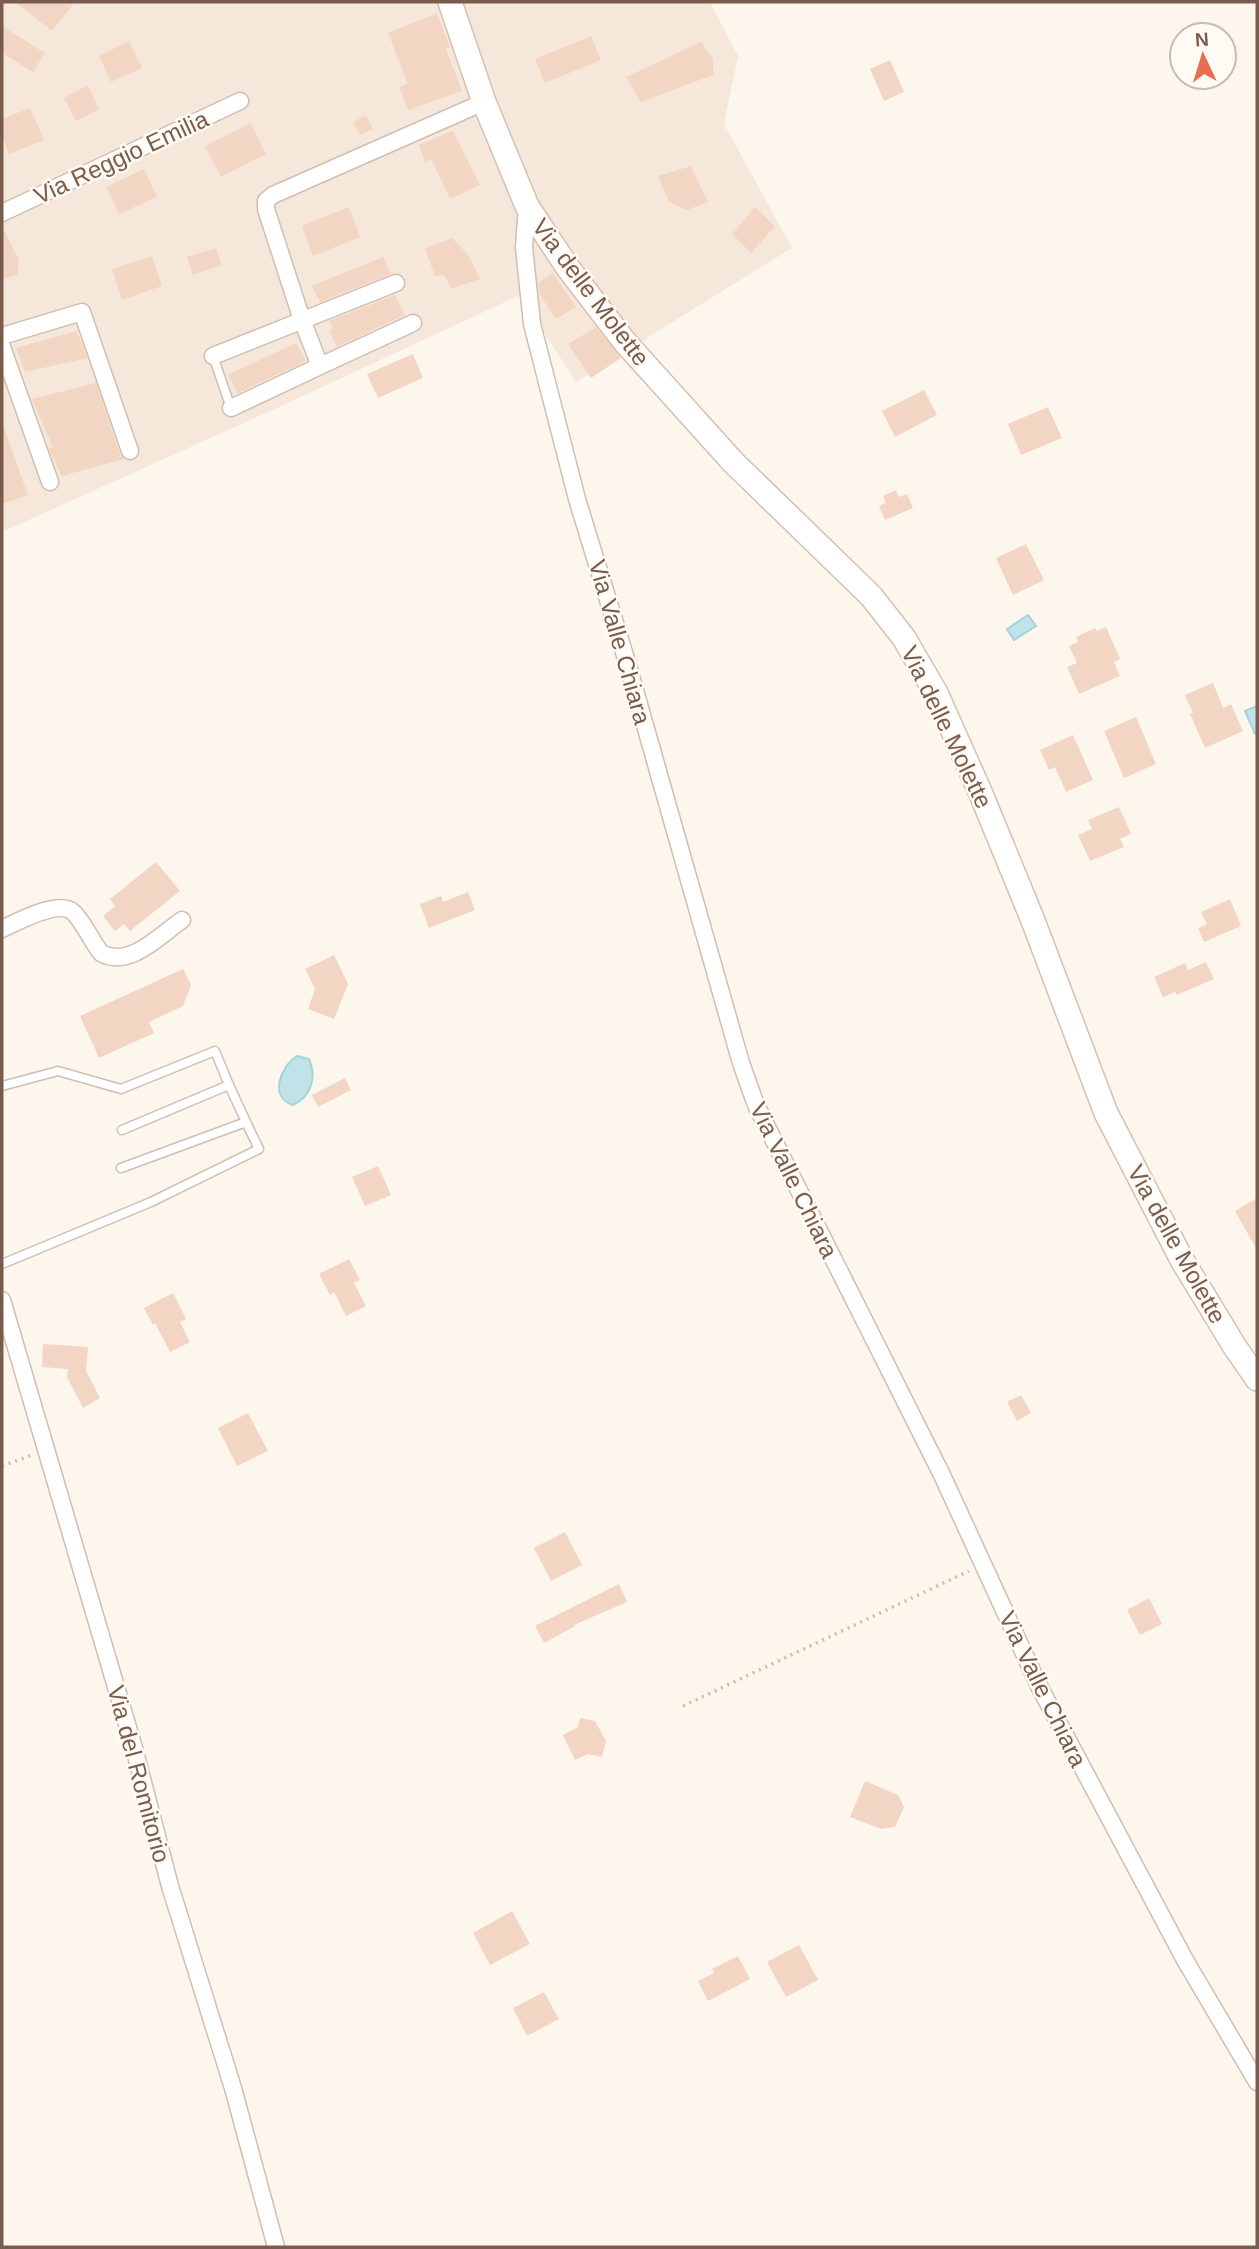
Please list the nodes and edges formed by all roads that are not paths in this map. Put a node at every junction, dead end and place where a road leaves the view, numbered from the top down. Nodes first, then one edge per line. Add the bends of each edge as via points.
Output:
1 (450, 2) edge
2 (240, 101) dead end
3 (484, 102) junction
4 (527, 206) junction
5 (2, 213) edge
6 (396, 283) dead end
7 (302, 320) junction
8 (413, 323) dead end
9 (2, 336) edge
10 (2, 347) edge
11 (213, 356) joint
12 (320, 366) junction
13 (231, 408) joint
14 (130, 450) dead end
15 (50, 482) dead end
16 (182, 920) dead end
17 (2, 929) edge
18 (229, 1085) junction
19 (2, 1086) edge
20 (246, 1122) junction
21 (122, 1130) dead end
22 (121, 1168) dead end
23 (2, 1264) edge
24 (2, 1300) edge
25 (1257, 1379) edge
26 (1257, 2082) edge
27 (276, 2247) edge

1 - 3 street, Via delle Molette
2 - 5 street, Via Reggio Emilia
3 - 4 street, Via delle Molette
3 - 7 street via 268,198 266,209
4 - 25 street, Via delle Molette via 624,341 733,462 871,596 918,658 981,794 1106,1113 1182,1260
4 - 26 street, Via Valle Chiara via 524,247 532,324 577,499 741,1063 764,1124 942,1475 1039,1686 1185,1960
6 - 7 street
7 - 11 street
7 - 12 street
8 - 12 street
9 - 14 street via 82,312
10 - 15 street
11 - 13 lane
12 - 13 street
16 - 17 street via 122,958 101,953 66,908 36,914
18 - 19 lane via 215,1051 121,1089 58,1071
18 - 20 lane
18 - 21 lane
20 - 22 lane
20 - 23 lane via 259,1149 151,1202
24 - 27 street, Via del Romitorio

